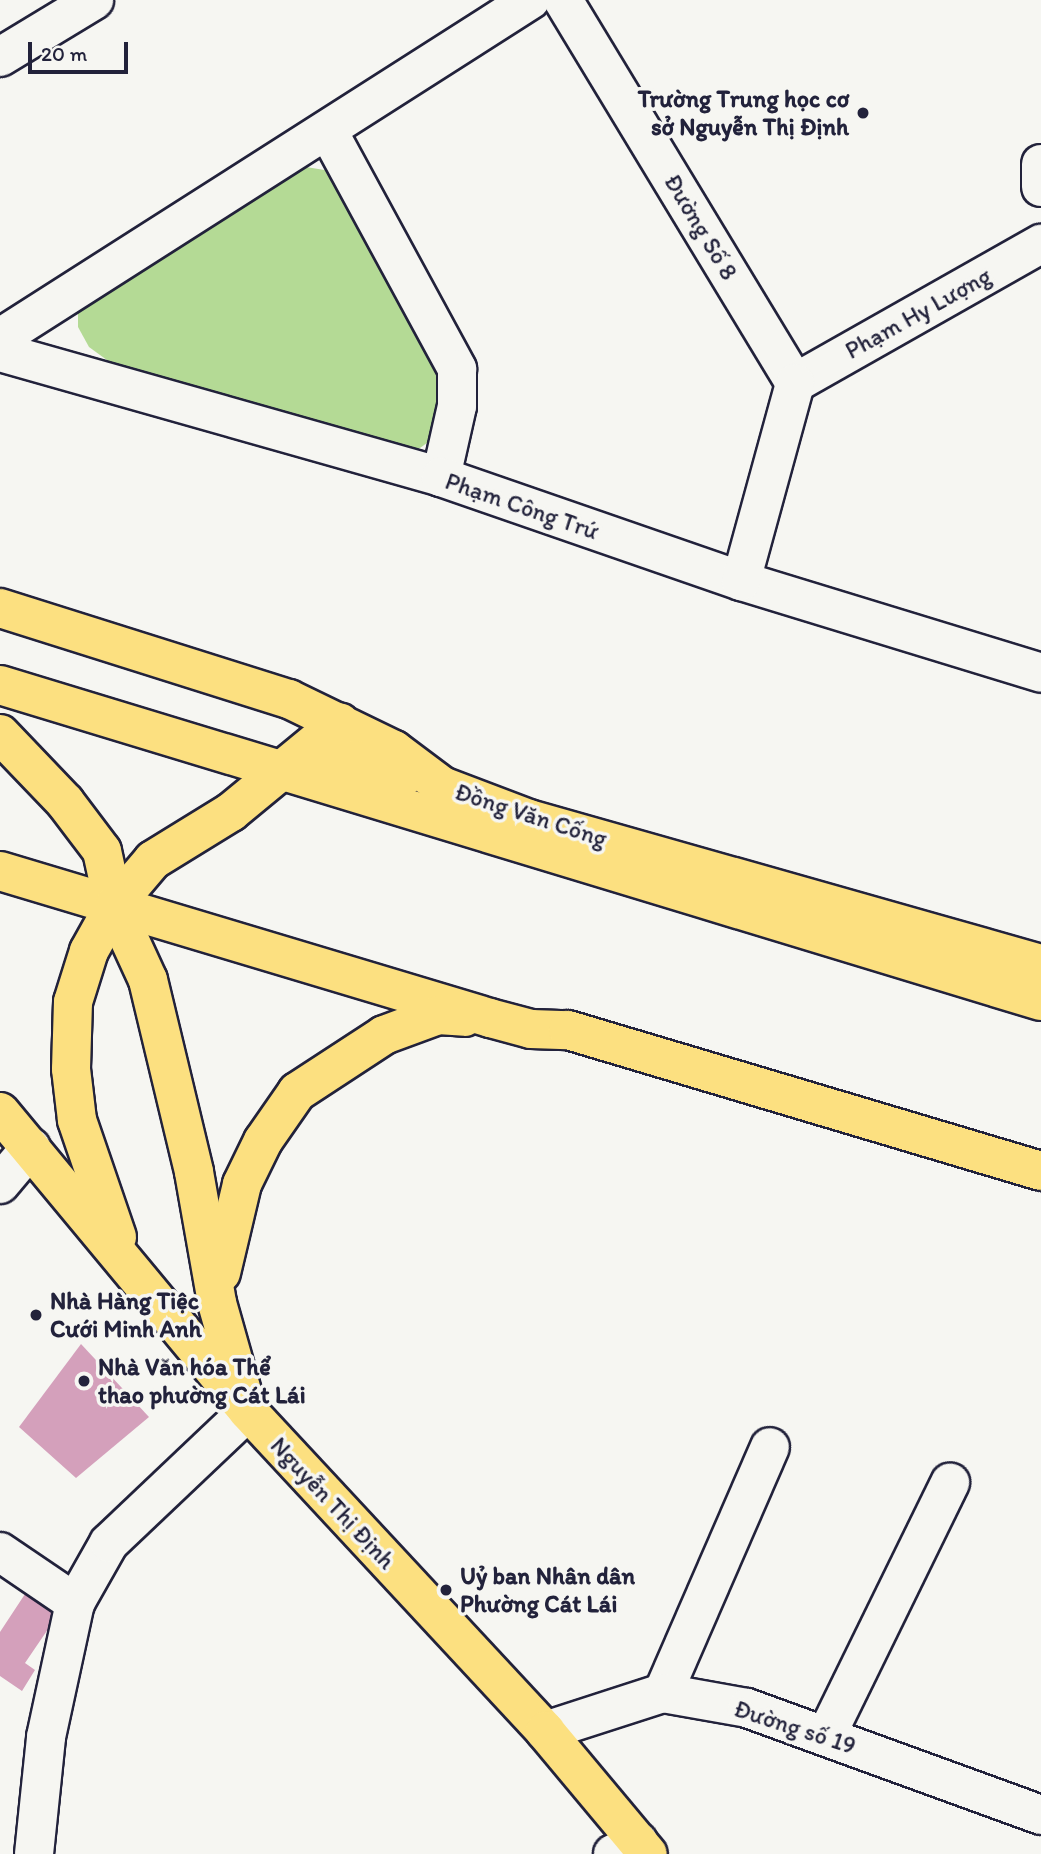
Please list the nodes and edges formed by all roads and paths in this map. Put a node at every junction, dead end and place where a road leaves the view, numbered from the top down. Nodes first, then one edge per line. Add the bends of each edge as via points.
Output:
1 (94, 0) edge
2 (530, 0) edge
3 (563, 0) edge
4 (0, 57) edge
5 (328, 131) junction
6 (1041, 164) edge
7 (1041, 187) edge
8 (1041, 244) edge
9 (0, 338) edge
10 (0, 352) edge
11 (795, 383) junction
12 (441, 477) junction
13 (741, 581) junction
14 (0, 608) edge
15 (1040, 667) edge
16 (0, 685) edge
17 (340, 722) junction
18 (0, 734) edge
19 (282, 773) junction
20 (442, 786) junction
21 (362, 798) junction
22 (231, 812) junction
23 (526, 832) junction
24 (0, 871) edge
25 (114, 906) junction
26 (1041, 964) edge
27 (1041, 1001) edge
28 (490, 1018) junction
29 (531, 1029) junction
30 (0, 1112) edge
31 (30, 1147) junction
32 (1041, 1171) edge
33 (0, 1184) edge
34 (1041, 1192) edge
35 (124, 1259) junction
36 (217, 1303) junction
37 (248, 1411) junction
38 (770, 1447) dead end
39 (950, 1483) dead end
40 (0, 1552) edge
41 (75, 1603) junction
42 (663, 1693) junction
43 (545, 1731) junction
44 (827, 1734) junction
45 (1041, 1815) edge
46 (633, 1850) edge
47 (33, 1854) edge

1 - 4 street
2 - 5 street
3 - 11 street, Đường Số 8
5 - 9 street
5 - 12 street via 457,369 457,406
6 - 7 street
8 - 11 street, Phạm Hy Lượng
10 - 12 street, Phạm Công Trứ
11 - 13 street
12 - 13 street, Phạm Công Trứ
13 - 15 street, Phạm Công Trứ
14 - 17 main road, Đồng Văn Cống via 289,699
16 - 19 main road, Đồng Văn Cống
17 - 19 main road
17 - 20 main road, Đồng Văn Cống via 394,750
18 - 25 main road via 65,802 102,851
19 - 20 main road via 356,760
19 - 21 main road, Đồng Văn Cống
19 - 22 main road
20 - 23 main road, Đồng Văn Cống
21 - 22 main road via 299,801
21 - 23 main road, Đồng Văn Cống
22 - 25 main road via 191,832 153,860
23 - 26 main road, Đồng Văn Cống
23 - 27 main road, Đồng Văn Cống
24 - 25 main road
25 - 28 main road
25 - 35 main road via 89,951 74,1002 71,1069 77,1120
25 - 36 main road via 148,980 194,1172
28 - 29 main road
28 - 36 main road via 438,1015 384,1035 297,1092 263,1141 242,1184 228,1231
29 - 32 main road via 568,1030
29 - 34 main road via 552,1053
30 - 31 main road, Nguyễn Thị Định
31 - 33 street
31 - 35 main road, Nguyễn Thị Định
35 - 37 main road, Nguyễn Thị Định
36 - 37 main road
37 - 41 street via 109,1543
37 - 43 main road, Nguyễn Thị Định
38 - 42 street
39 - 44 street
40 - 41 street
41 - 47 street via 46,1737
42 - 43 street, Đường số 19
42 - 44 street, Đường số 19 via 747,1708
43 - 46 main road, Nguyễn Thị Định
44 - 45 street, Đường số 19

